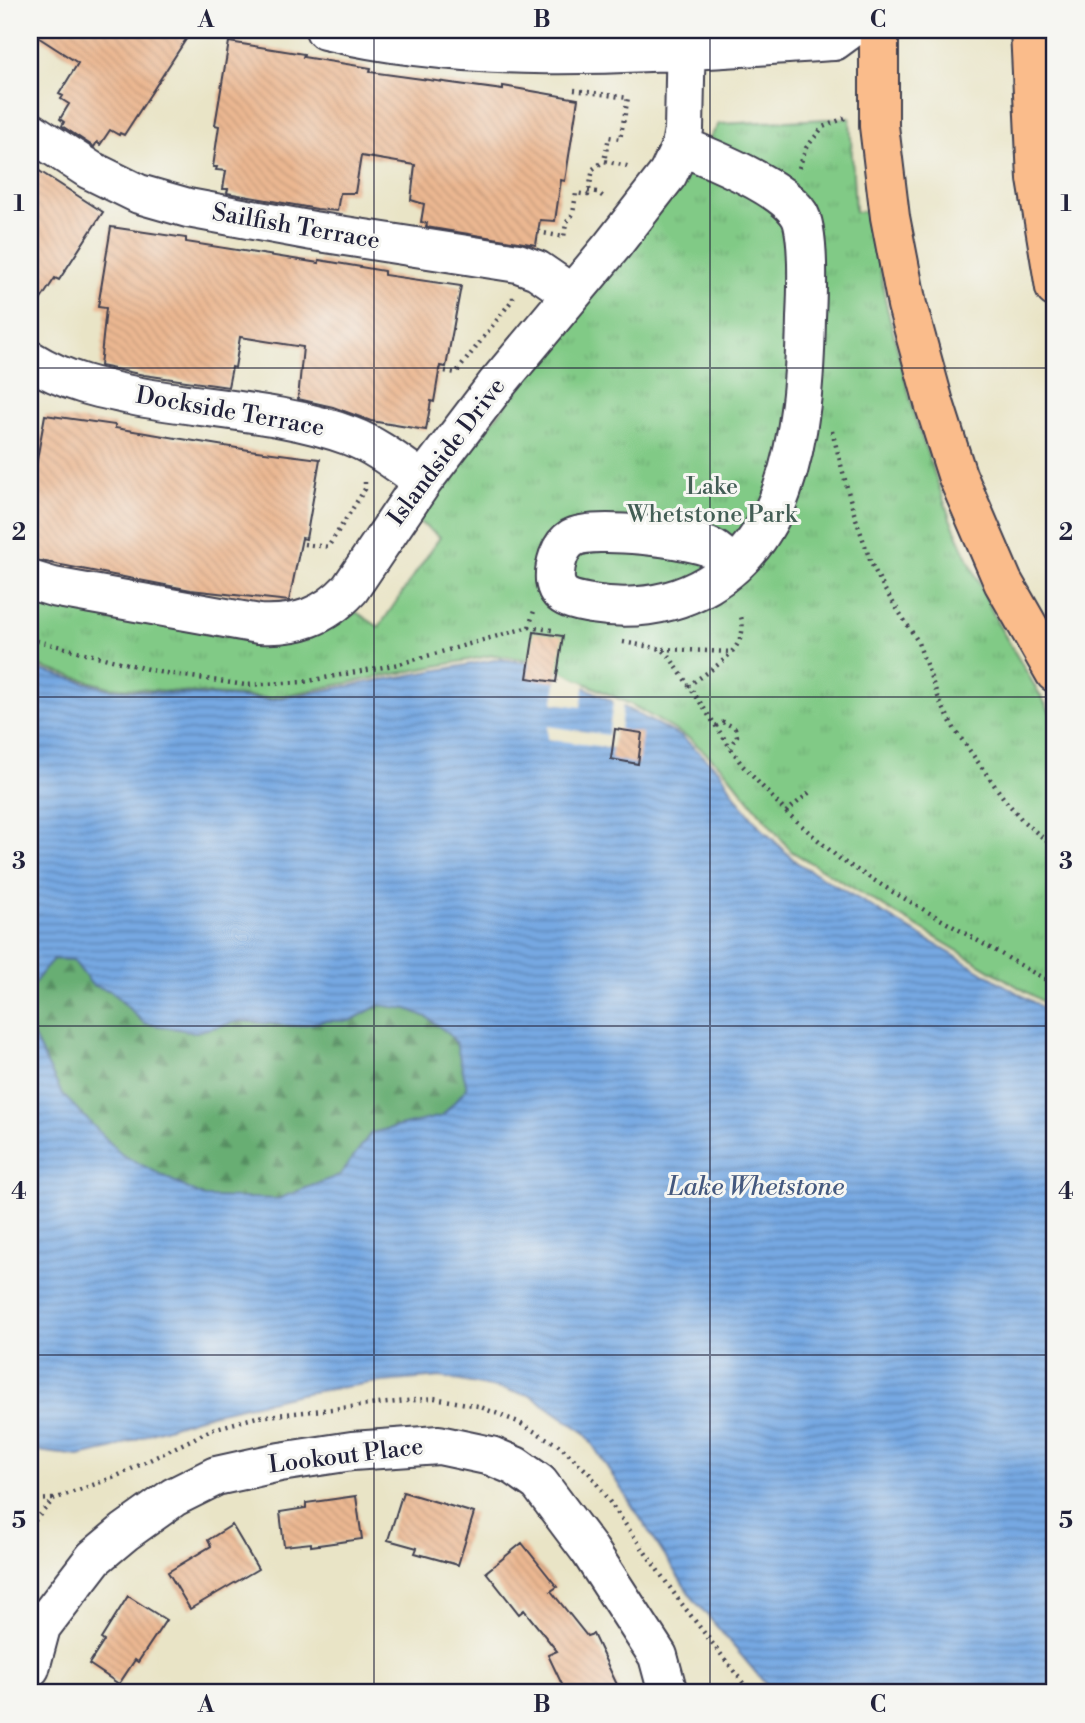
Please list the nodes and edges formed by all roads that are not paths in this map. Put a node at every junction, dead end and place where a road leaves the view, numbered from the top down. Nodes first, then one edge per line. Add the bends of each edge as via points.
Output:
1 (325, 30) edge
2 (849, 30) edge
3 (879, 30) edge
4 (1030, 30) edge
5 (686, 40) edge
6 (30, 131) edge
7 (674, 160) junction
8 (1055, 288) edge
9 (572, 294) junction
10 (30, 360) edge
11 (423, 481) junction
12 (733, 566) dead end
13 (30, 580) edge
14 (1055, 673) edge
15 (30, 1668) edge
16 (668, 1693) edge

1 - 5 street via 492,54 571,55
2 - 5 street via 834,41
3 - 14 main road via 880,126 890,218 934,404 957,475 1003,583
4 - 8 main road via 1037,178
5 - 7 street via 686,106
6 - 9 street, Sailfish Terrace via 90,170 139,194 313,231 510,262 537,270
7 - 9 street, Islandside Drive
7 - 12 street via 718,160 784,199 799,212 804,225 806,342 795,437 776,505
9 - 11 street, Islandside Drive
10 - 11 street, Dockside Terrace via 89,387 309,424 364,442
11 - 13 street, Islandside Drive via 343,596 317,616 291,624 243,622
15 - 16 street, Lookout Place via 41,1628 94,1558 174,1497 216,1476 280,1462 439,1445 491,1456 539,1483 646,1636 658,1656

